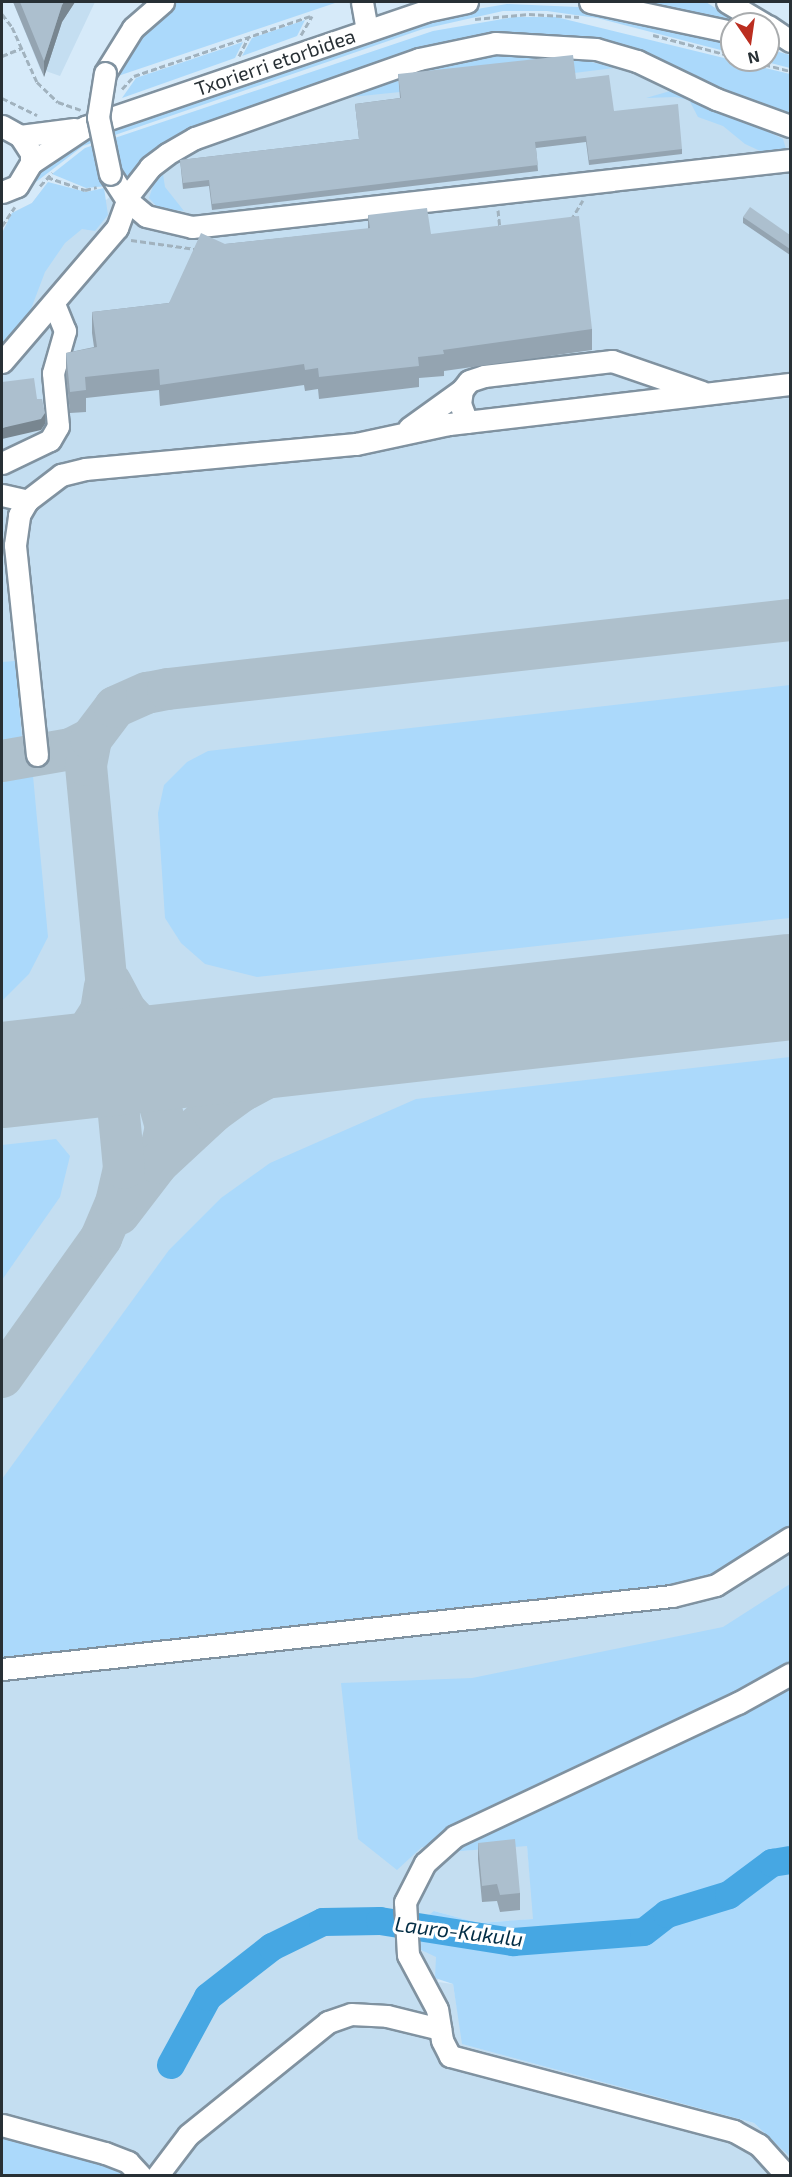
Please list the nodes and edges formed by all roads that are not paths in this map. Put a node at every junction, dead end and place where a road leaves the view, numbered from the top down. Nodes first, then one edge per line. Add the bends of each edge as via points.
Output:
1 (163, 2) edge
2 (362, 2) edge
3 (467, 2) edge
4 (590, 2) edge
5 (727, 2) edge
6 (744, 12) edge
7 (720, 29) edge
8 (367, 31) junction
9 (85, 119) junction
10 (790, 127) edge
11 (7, 128) edge
12 (790, 160) edge
13 (31, 163) junction
14 (150, 167) junction
15 (4, 197) edge
16 (127, 200) junction
17 (146, 216) junction
18 (54, 304) junction
19 (2, 362) edge
20 (790, 384) edge
21 (462, 390) junction
22 (709, 394) junction
23 (467, 422) junction
24 (400, 435) junction
25 (2, 463) edge
26 (2, 495) edge
27 (27, 501) junction
28 (37, 755) dead end
29 (790, 1538) edge
30 (2, 1669) edge
31 (790, 1674) edge
32 (440, 2029) junction
33 (2, 2126) edge
34 (141, 2175) edge
35 (157, 2175) edge
36 (787, 2175) edge

1 - 16 street, bridge via 133,28 105,73 98,117 110,174
2 - 8 street
3 - 8 street, Txorierri etorbidea via 425,10
4 - 7 street
5 - 6 street
8 - 9 street, Txorierri etorbidea
9 - 11 street, Txorierri etorbidea
9 - 13 street, Txorierri etorbidea
10 - 14 street via 716,99 637,61 596,50 495,44 419,59 195,138
11 - 13 street, Txorierri etorbidea via 31,153
12 - 17 street via 192,227
13 - 15 street, Txorierri etorbidea via 22,180
14 - 16 street
14 - 17 street
16 - 17 street
16 - 18 street via 122,220
18 - 19 street
18 - 25 street via 65,331 53,373 58,426 50,440
20 - 22 street
21 - 22 street via 469,381 484,376 612,361
21 - 23 street via 460,404
21 - 24 street
22 - 23 street
23 - 24 street
24 - 27 street via 356,444 85,469 61,475
26 - 27 street
27 - 28 street via 19,515 15,545
29 - 30 street via 716,1585 672,1596
31 - 32 street via 738,1703 455,1836 425,1863 405,1902 406,1942 437,2009
32 - 35 street via 387,2016 351,2014 328,2022 188,2135
32 - 36 street via 450,2056 466,2063 734,2131 759,2145
33 - 34 street via 105,2153 129,2162

